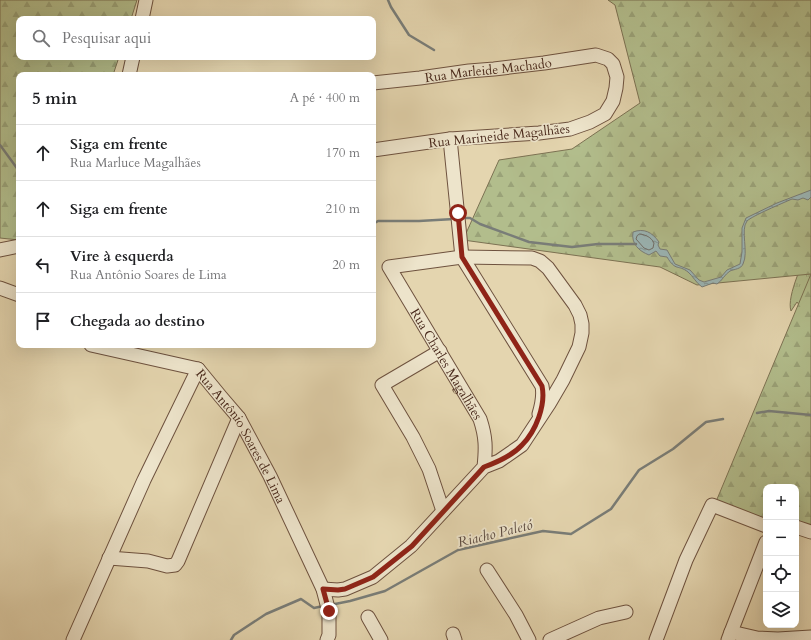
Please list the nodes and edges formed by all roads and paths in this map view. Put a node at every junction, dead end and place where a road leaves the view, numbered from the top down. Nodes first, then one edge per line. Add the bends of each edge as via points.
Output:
1 (146, 0) edge
2 (143, 16) edge
3 (603, 56) joint
4 (132, 60) edge
5 (130, 72) edge
6 (376, 83) edge
7 (450, 139) junction
8 (376, 150) edge
9 (16, 247) edge
10 (0, 250) edge
11 (462, 257) junction
12 (0, 288) edge
13 (16, 294) edge
14 (104, 348) edge
15 (440, 351) junction
16 (198, 369) junction
17 (239, 418) junction
18 (537, 423) junction
19 (484, 467) junction
20 (443, 511) junction
21 (763, 525) edge
22 (799, 528) edge
23 (811, 532) edge
24 (763, 550) edge
25 (109, 558) junction
26 (487, 570) dead end
27 (323, 589) junction
28 (626, 612) dead end
29 (368, 617) dead end
30 (730, 636) edge
31 (811, 637) edge
32 (73, 640) edge
33 (327, 640) edge
34 (381, 640) edge
35 (529, 640) edge
36 (550, 640) edge
37 (656, 640) edge

1 - 2 street
3 - 6 street, Rua Marleide Machado
3 - 7 street, Rua Marineide Magalhães via 613,64 617,77 616,88 613,101 604,114 590,122 570,129 539,133
4 - 5 street
7 - 8 street, Rua Marineide Magalhães
7 - 11 street
9 - 10 street
11 - 15 street, Rua Charles Magalhães via 389,266
11 - 18 street via 542,386 543,402
11 - 18 street via 520,257 540,261 575,304 580,315 582,324 579,347
12 - 13 street
14 - 16 street, Rua Antônio Soares de Lima
15 - 19 street, Rua Charles Magalhães via 480,419 486,442
15 - 20 street via 382,385 429,469
16 - 17 street, Rua Antônio Soares de Lima
16 - 25 street
17 - 25 street via 175,565
17 - 27 street, Rua Antônio Soares de Lima via 270,476
18 - 19 street via 522,445 500,461
19 - 20 street
20 - 27 street via 412,546 373,577 345,589
21 - 37 street via 712,505 686,560
22 - 23 street
24 - 30 street
25 - 32 street
26 - 35 street
27 - 33 street, Rua Antônio Soares de Lima via 328,607
28 - 36 street via 599,618
29 - 34 street
30 - 31 street via 778,639

